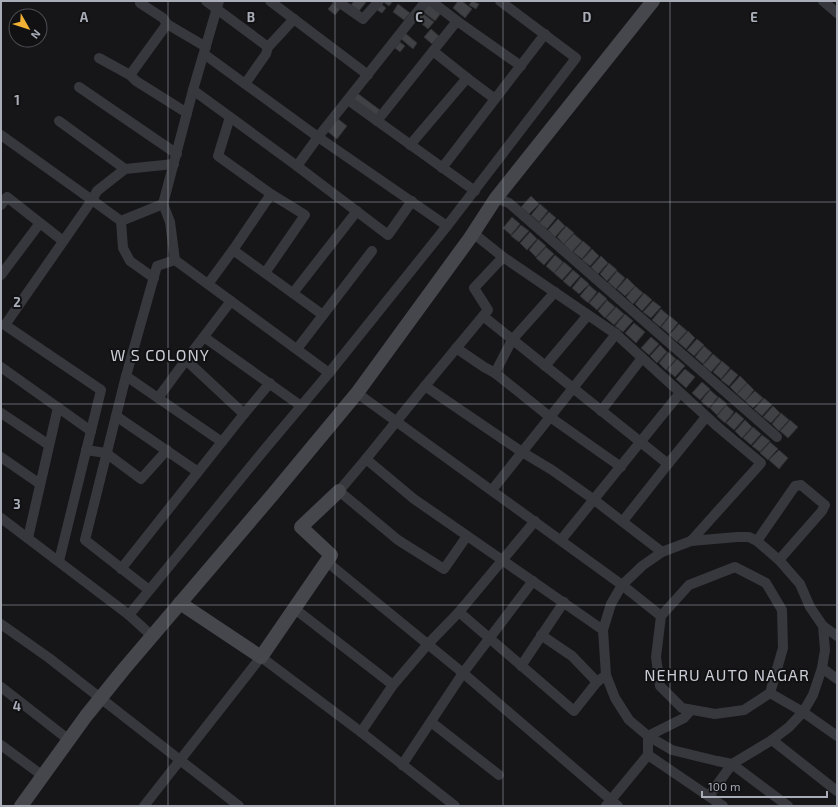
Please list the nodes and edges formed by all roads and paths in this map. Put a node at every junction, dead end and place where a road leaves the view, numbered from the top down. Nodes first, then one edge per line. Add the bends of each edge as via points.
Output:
1 (206, 1) edge
2 (270, 1) edge
3 (337, 1) edge
4 (378, 1) edge
5 (426, 1) edge
6 (431, 1) edge
7 (500, 1) edge
8 (653, 1) edge
9 (823, 1) edge
10 (140, 3) dead end
11 (218, 5) edge
12 (837, 13) edge
13 (294, 19) junction
14 (457, 21) junction
15 (167, 24) junction
16 (545, 34) junction
17 (268, 47) junction
18 (205, 51) junction
19 (433, 51) junction
20 (99, 58) dead end
21 (520, 66) junction
22 (130, 75) junction
23 (368, 75) junction
24 (467, 78) junction
25 (245, 84) junction
26 (79, 87) dead end
27 (193, 90) junction
28 (494, 99) junction
29 (348, 100) junction
30 (187, 114) junction
31 (230, 117) junction
32 (59, 121) dead end
33 (377, 121) junction
34 (1, 135) edge
35 (318, 137) junction
36 (410, 145) junction
37 (175, 159) junction
38 (297, 166) junction
39 (125, 168) junction
40 (442, 168) junction
41 (475, 191) junction
42 (271, 194) junction
43 (496, 198) junction
44 (92, 200) junction
45 (412, 201) junction
46 (163, 204) junction
47 (1, 205) edge
48 (357, 212) junction
49 (121, 221) junction
50 (40, 223) junction
51 (447, 226) junction
52 (473, 233) junction
53 (63, 242) junction
54 (233, 250) junction
55 (372, 251) dead end
56 (503, 257) junction
57 (175, 260) junction
58 (157, 266) junction
59 (143, 270) junction
60 (265, 273) junction
61 (1, 275) edge
62 (154, 278) junction
63 (208, 284) junction
64 (555, 292) junction
65 (293, 293) junction
66 (231, 301) junction
67 (323, 315) junction
68 (588, 315) junction
69 (483, 316) junction
70 (3, 328) edge
71 (616, 334) junction
72 (204, 337) junction
73 (512, 340) junction
74 (456, 348) junction
75 (296, 349) junction
76 (642, 358) junction
77 (186, 360) junction
78 (545, 366) junction
79 (1, 367) edge
80 (329, 373) junction
81 (495, 373) junction
82 (126, 376) junction
83 (270, 384) junction
84 (425, 386) junction
85 (573, 388) junction
86 (357, 393) junction
87 (680, 393) junction
88 (158, 398) junction
89 (301, 406) junction
90 (58, 407) junction
91 (601, 411) junction
92 (1, 413) edge
93 (244, 414) junction
94 (116, 416) junction
95 (550, 417) junction
96 (706, 417) junction
97 (396, 420) junction
98 (91, 431) junction
99 (777, 437) dead end
100 (222, 442) junction
101 (641, 442) junction
102 (49, 445) junction
103 (86, 450) junction
104 (167, 450) junction
105 (522, 452) junction
106 (106, 453) junction
107 (1, 457) edge
108 (366, 459) junction
109 (668, 464) junction
110 (621, 467) junction
111 (198, 472) junction
112 (40, 484) junction
113 (492, 490) junction
114 (339, 491) junction
115 (593, 499) junction
116 (1, 518) edge
117 (535, 521) junction
118 (623, 522) junction
119 (467, 536) junction
120 (28, 538) junction
121 (561, 540) junction
122 (691, 541) junction
123 (757, 541) junction
124 (662, 552) junction
125 (503, 560) junction
126 (779, 560) junction
127 (59, 561) junction
128 (327, 562) junction
129 (121, 569) junction
130 (533, 581) junction
131 (622, 585) junction
132 (149, 590) junction
133 (564, 602) junction
134 (180, 603) junction
135 (295, 608) junction
136 (459, 612) junction
137 (129, 615) junction
138 (661, 616) junction
139 (1, 624) edge
140 (823, 626) junction
141 (603, 630) junction
142 (541, 635) junction
143 (152, 636) junction
144 (837, 636) edge
145 (489, 638) junction
146 (428, 644) junction
147 (261, 658) junction
148 (521, 666) junction
149 (822, 668) junction
150 (463, 673) junction
151 (606, 675) junction
152 (837, 680) edge
153 (597, 682) junction
154 (393, 685) junction
155 (1, 687) edge
156 (770, 693) junction
157 (100, 698) junction
158 (691, 710) junction
159 (803, 712) junction
160 (431, 722) junction
161 (361, 732) junction
162 (648, 736) junction
163 (837, 736) edge
164 (69, 740) junction
165 (772, 740) junction
166 (1, 745) edge
167 (648, 755) junction
168 (181, 760) junction
169 (732, 764) junction
170 (402, 765) junction
171 (500, 775) dead end
172 (43, 776) junction
173 (837, 791) edge
174 (708, 796) junction
175 (612, 804) edge
176 (22, 806) edge
177 (144, 806) edge
178 (239, 806) edge
179 (455, 806) edge
180 (724, 806) edge
181 (788, 806) edge

1 - 11 street
2 - 13 street
3 - 4 street via 363,19
5 - 23 street
6 - 14 street
7 - 16 street
8 - 43 main road
9 - 12 street
10 - 15 street via 163,18
11 - 17 street
11 - 18 street
13 - 17 street
13 - 23 street
14 - 19 street
14 - 21 street
15 - 18 street
15 - 22 street
16 - 21 street
16 - 41 street via 576,58
17 - 25 street
18 - 25 street
18 - 27 street
19 - 24 street
19 - 33 street
20 - 22 street
21 - 28 street
22 - 30 street
23 - 29 street
24 - 28 street
24 - 36 street
25 - 35 street
26 - 37 street
27 - 30 street
27 - 31 street
28 - 40 street
29 - 33 street
29 - 35 street
30 - 37 street
31 - 38 street
31 - 42 street via 218,156
32 - 39 street
33 - 36 street
34 - 44 street
35 - 38 street
35 - 45 street
36 - 40 street
37 - 39 street
37 - 46 street
38 - 48 street
39 - 44 street via 97,191
40 - 41 street
41 - 51 street
42 - 54 street
42 - 60 street via 305,216
43 - 52 main road
43 - 99 street via 509,203
44 - 49 street
44 - 53 street
45 - 48 street via 388,235
45 - 51 street
46 - 49 street
46 - 57 street via 170,222
47 - 50 street via 7,197
48 - 65 street
49 - 59 street via 123,248 130,261
50 - 53 street
50 - 61 street
51 - 80 street
52 - 56 street
52 - 86 main road
53 - 70 street
54 - 60 street
54 - 63 street
55 - 67 street
56 - 64 street
56 - 69 street via 474,288 488,310
57 - 58 street
57 - 63 street
58 - 59 street
58 - 62 street
59 - 62 street
60 - 65 street
62 - 82 street
63 - 66 street
64 - 68 street
64 - 73 street
65 - 67 street
66 - 72 street
66 - 75 street
67 - 75 street
68 - 71 street
68 - 78 street
69 - 73 street
69 - 74 street
70 - 98 street via 101,390
71 - 76 street
71 - 85 street
72 - 77 street
72 - 83 street
73 - 78 street
73 - 81 street
74 - 81 street
74 - 84 street
75 - 80 street
76 - 87 street
76 - 91 street
77 - 88 street
77 - 93 street
78 - 85 street
79 - 90 street
80 - 89 street
81 - 95 street
82 - 88 street
82 - 94 street
83 - 89 street
83 - 93 street
84 - 97 street
84 - 105 street
85 - 91 street
85 - 95 street
86 - 97 street
86 - 134 main road
87 - 96 street
87 - 101 street
88 - 100 street
89 - 132 street
90 - 98 street
90 - 102 street
91 - 101 street
92 - 102 street
93 - 100 street
94 - 104 street
94 - 106 street
95 - 105 street
95 - 110 street
96 - 109 street
96 - 122 street via 761,463
97 - 108 street
97 - 113 street
98 - 103 street
100 - 111 street
101 - 109 street
101 - 110 street
102 - 112 street
103 - 106 street
103 - 127 street
104 - 106 street via 141,479
104 - 111 street
105 - 113 street
105 - 115 street
106 - 129 street via 85,540
107 - 112 street
108 - 114 street
108 - 119 street via 414,499
109 - 118 street
110 - 115 street
111 - 129 street
112 - 120 street
113 - 117 street
114 - 119 street via 398,540 444,569
114 - 128 main road via 301,526 331,555
115 - 118 street
115 - 121 street
116 - 120 street
117 - 121 street
117 - 125 street
118 - 124 street
119 - 125 street
120 - 127 street
121 - 131 street
122 - 123 street via 737,537 749,537
122 - 124 street
123 - 126 street
123 - 126 street via 795,486 801,485 825,505 822,512
124 - 131 street
125 - 130 street
125 - 136 street
126 - 140 street via 800,584 810,607
127 - 137 street
128 - 135 main road
128 - 146 street
129 - 132 street
130 - 133 street
130 - 145 street
131 - 138 street
131 - 141 street via 610,604
132 - 137 street
133 - 141 street
133 - 142 street
134 - 143 main road
134 - 147 main road
135 - 147 main road
135 - 154 street
136 - 145 street
136 - 146 street
137 - 143 street
138 - 156 street via 689,585 735,567 766,583 782,610 783,648
138 - 158 street via 656,657 660,686 682,708
139 - 157 street
140 - 144 street
140 - 149 street via 825,650
141 - 151 street
142 - 148 street
142 - 153 street via 572,656
143 - 157 main road
145 - 148 street
145 - 150 street
146 - 150 street
146 - 154 street
147 - 161 street
147 - 168 street
148 - 153 street via 574,711
149 - 152 street
149 - 159 street via 813,695
150 - 160 street
150 - 175 street
151 - 153 street
151 - 162 street via 615,698 629,720
154 - 161 street
155 - 164 street
156 - 158 street via 744,710 715,714
156 - 159 street
157 - 164 main road
157 - 168 street
158 - 162 street via 684,718
159 - 163 street
159 - 165 street
160 - 170 street
160 - 171 street
161 - 170 street
162 - 167 street
162 - 169 street via 672,750
164 - 172 main road
165 - 169 street
165 - 173 street
166 - 172 street
167 - 174 street
167 - 175 street
168 - 177 street
168 - 178 street
169 - 174 street
169 - 181 street
170 - 179 street
172 - 176 main road
174 - 180 street

